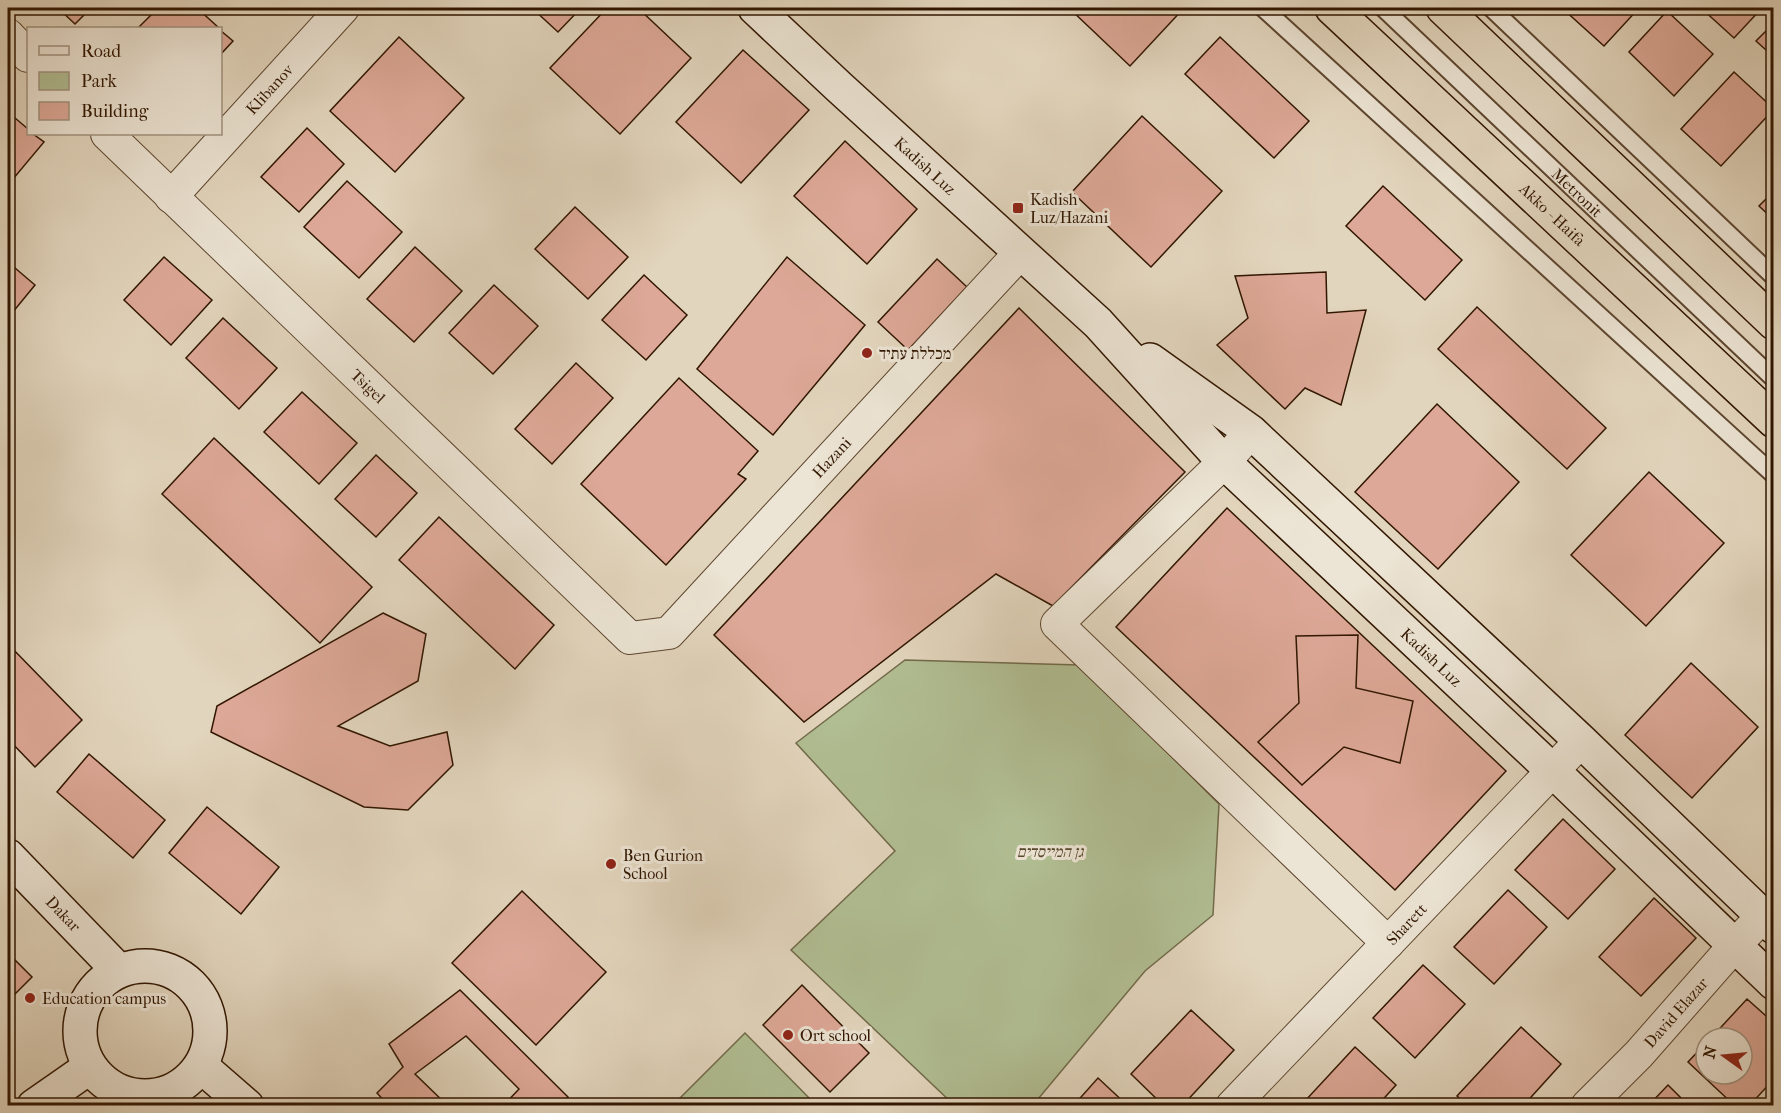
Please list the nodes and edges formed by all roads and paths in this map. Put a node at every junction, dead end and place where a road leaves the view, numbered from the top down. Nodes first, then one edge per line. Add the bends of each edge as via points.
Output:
1 (343, 8) edge
2 (755, 8) edge
3 (1263, 8) edge
4 (1332, 8) edge
5 (1383, 8) edge
6 (1443, 8) edge
7 (1491, 8) edge
8 (8, 35) edge
9 (27, 55) edge
10 (108, 135) edge
11 (171, 197) junction
12 (1020, 253) junction
13 (1773, 277) edge
14 (1098, 323) junction
15 (1773, 323) edge
16 (1773, 379) edge
17 (1773, 421) edge
18 (1251, 432) junction
19 (1224, 462) junction
20 (1773, 475) edge
21 (630, 638) joint
22 (1581, 741) junction
23 (1553, 771) junction
24 (8, 856) edge
25 (1768, 922) edge
26 (1388, 943) junction
27 (1734, 946) junction
28 (119, 970) junction
29 (1773, 983) edge
30 (201, 1066) junction
31 (90, 1067) junction
32 (34, 1106) edge
33 (247, 1106) edge
34 (1232, 1106) edge
35 (1587, 1106) edge

1 - 11 street, Klibanov
2 - 12 street, Kadish Luz
3 - 20 lane
4 - 17 highway, Akko - Haifa
5 - 16 lane, Metronit
6 - 15 highway
7 - 13 lane
8 - 9 street
10 - 11 street, Tsigel
11 - 21 street, Tsigel
12 - 14 street, Kadish Luz
12 - 21 street, Hazani via 669,633
14 - 18 street, Kadish Luz
14 - 19 street, Kadish Luz
18 - 19 street
18 - 22 street, Kadish Luz
19 - 23 street, Kadish Luz
19 - 26 street via 1057,624
22 - 23 street, Sharett
22 - 25 street, Kadish Luz
23 - 26 street, Sharett
23 - 27 street, Kadish Luz
24 - 28 street, Dakar
25 - 27 street, David Elazar
26 - 34 street, Sharett
27 - 29 street, Kadish Luz
27 - 35 street, David Elazar via 1639,1054
28 - 30 street via 139,965 160,967 179,974 195,988 206,1005 211,1026
28 - 31 street via 100,983 86,1001 80,1023 81,1046
30 - 31 street via 186,1083 167,1093 145,1097 124,1094 104,1083
30 - 33 street
31 - 32 street

